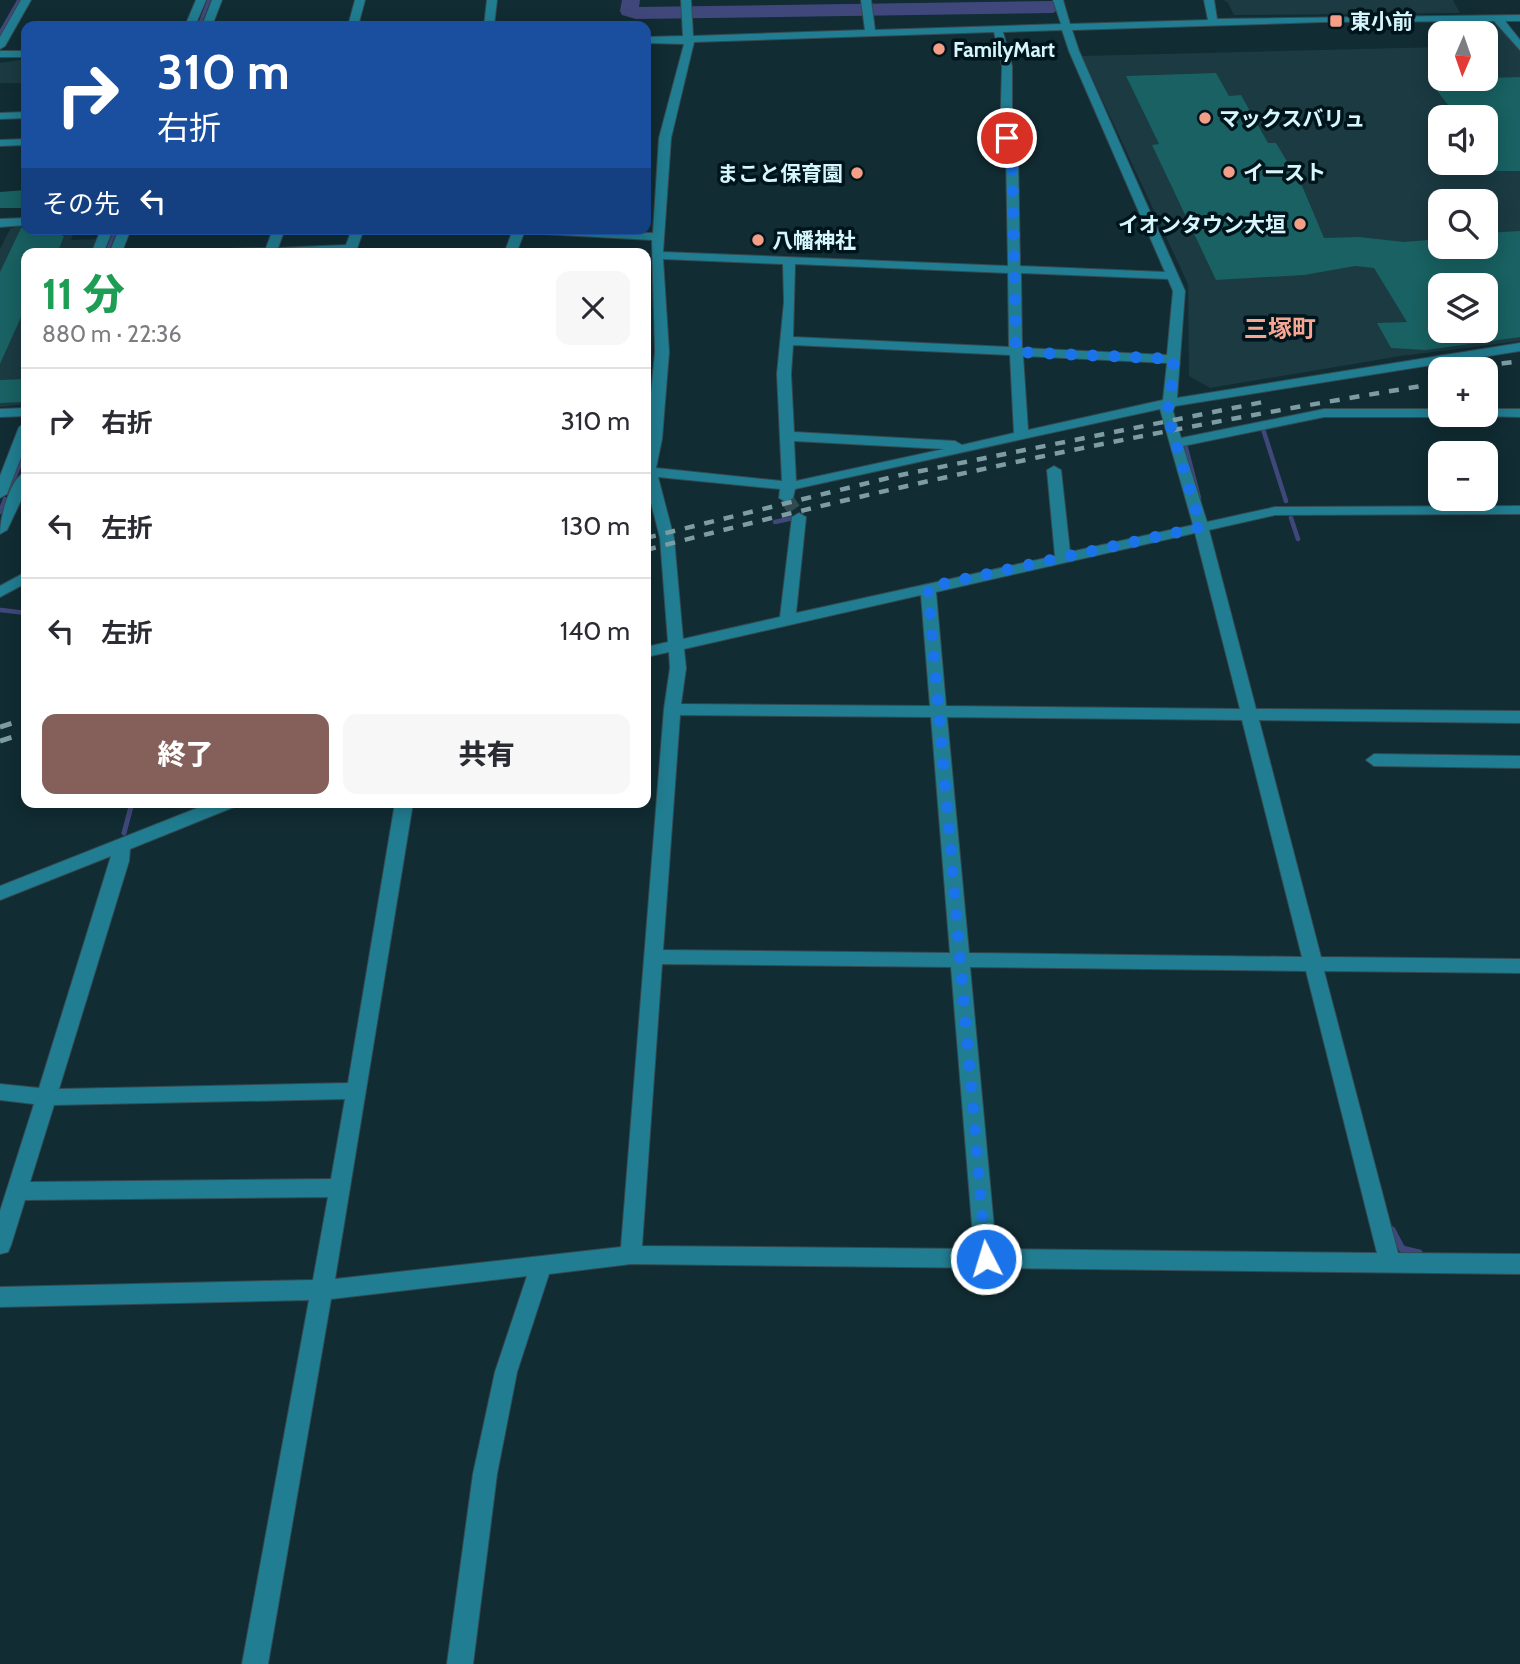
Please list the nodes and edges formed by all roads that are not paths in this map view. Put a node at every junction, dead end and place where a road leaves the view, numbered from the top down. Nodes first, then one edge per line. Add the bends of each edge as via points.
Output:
1 (26, 0) edge
2 (201, 0) edge
3 (217, 0) edge
4 (360, 0) edge
5 (492, 0) edge
6 (866, 0) edge
7 (1058, 0) edge
8 (1209, 0) edge
9 (686, 8) edge
10 (1448, 17) junction
11 (1497, 18) junction
12 (1520, 18) edge
13 (192, 21) edge
14 (208, 21) edge
15 (354, 21) edge
16 (490, 21) edge
17 (1449, 21) edge
18 (1213, 22) junction
19 (1068, 27) junction
20 (998, 30) junction
21 (870, 33) junction
22 (688, 39) junction
23 (651, 40) edge
24 (0, 46) edge
25 (1520, 47) edge
26 (0, 54) edge
27 (21, 54) edge
28 (0, 116) edge
29 (21, 116) edge
30 (21, 142) edge
31 (0, 143) edge
32 (21, 223) edge
33 (1, 225) edge
34 (624, 235) edge
35 (660, 237) junction
36 (657, 255) junction
37 (789, 259) junction
38 (1016, 269) junction
39 (1174, 276) junction
40 (786, 341) junction
41 (1520, 347) edge
42 (1016, 352) junction
43 (1174, 359) junction
44 (1170, 403) junction
45 (21, 412) edge
46 (0, 413) edge
47 (1428, 413) edge
48 (1498, 414) edge
49 (1519, 416) edge
50 (1021, 435) junction
51 (787, 436) junction
52 (21, 439) edge
53 (1176, 443) junction
54 (961, 447) junction
55 (651, 455) edge
56 (1054, 470) dead end
57 (651, 472) edge
58 (651, 480) edge
59 (21, 486) edge
60 (787, 492) junction
61 (0, 494) edge
62 (1520, 510) edge
63 (799, 517) tunnel mouth
64 (1201, 527) junction
65 (0, 530) edge
66 (1063, 558) junction
67 (21, 580) edge
68 (928, 587) junction
69 (0, 592) edge
70 (788, 619) junction
71 (675, 645) junction
72 (651, 651) edge
73 (672, 709) junction
74 (940, 712) junction
75 (1248, 714) junction
76 (1519, 721) edge
77 (1374, 760) dead end
78 (1520, 762) edge
79 (216, 808) edge
80 (403, 808) edge
81 (121, 845) junction
82 (0, 893) edge
83 (653, 957) junction
84 (960, 960) junction
85 (1312, 964) junction
86 (1520, 966) edge
87 (356, 1091) junction
88 (0, 1092) edge
89 (48, 1097) junction
90 (340, 1188) junction
91 (18, 1191) junction
92 (0, 1245) edge
93 (631, 1255) junction
94 (986, 1259) junction
95 (1390, 1263) junction
96 (1520, 1264) edge
97 (541, 1266) junction
98 (321, 1290) junction
99 (0, 1297) edge
100 (255, 1664) edge
101 (460, 1664) edge

1 - 24 street
2 - 13 street
3 - 14 street
4 - 15 street
5 - 16 street
6 - 21 street
7 - 19 street
8 - 18 street
9 - 22 street
10 - 11 street
10 - 17 street
10 - 18 street
11 - 12 street
11 - 25 street
18 - 19 street
19 - 20 street
19 - 39 street via 1074,51
20 - 21 street
20 - 38 street via 1007,66 1006,142 1012,152
21 - 22 street
22 - 23 street
22 - 35 street via 665,138
26 - 27 street
28 - 29 street
30 - 31 street
32 - 33 street
34 - 35 street
35 - 36 street
36 - 37 street
36 - 55 street via 662,352
37 - 38 street
37 - 40 street
38 - 39 street
38 - 42 street
39 - 43 street via 1180,291
40 - 42 street
40 - 51 street
41 - 44 street
42 - 43 street
42 - 50 street
43 - 44 street
44 - 50 street
44 - 53 street via 1166,411
45 - 46 street
47 - 53 street via 1324,413
48 - 49 street
50 - 54 street
51 - 54 street via 946,442
51 - 60 street
52 - 61 street
53 - 64 street
54 - 60 street
56 - 66 street
57 - 60 street
58 - 71 street via 667,538
59 - 65 street
62 - 64 street via 1285,510
63 - 70 street
64 - 66 street
64 - 75 street
66 - 68 street
67 - 69 street
68 - 70 street
68 - 74 street
70 - 71 street
71 - 72 street
71 - 73 street via 678,668
73 - 74 street
73 - 83 street
74 - 75 street
74 - 84 street
75 - 76 street
75 - 85 street
77 - 78 street
79 - 81 street
80 - 87 street
81 - 82 street
81 - 89 street
83 - 84 street
83 - 93 street
84 - 85 street
84 - 94 street
85 - 86 street
85 - 95 street
87 - 89 street
87 - 90 street
88 - 89 street
89 - 91 street
90 - 91 street
90 - 98 street
91 - 92 street
93 - 94 street
93 - 97 street
94 - 95 street
95 - 96 street
97 - 98 street
97 - 101 street via 506,1372 485,1474
98 - 99 street
98 - 100 street

